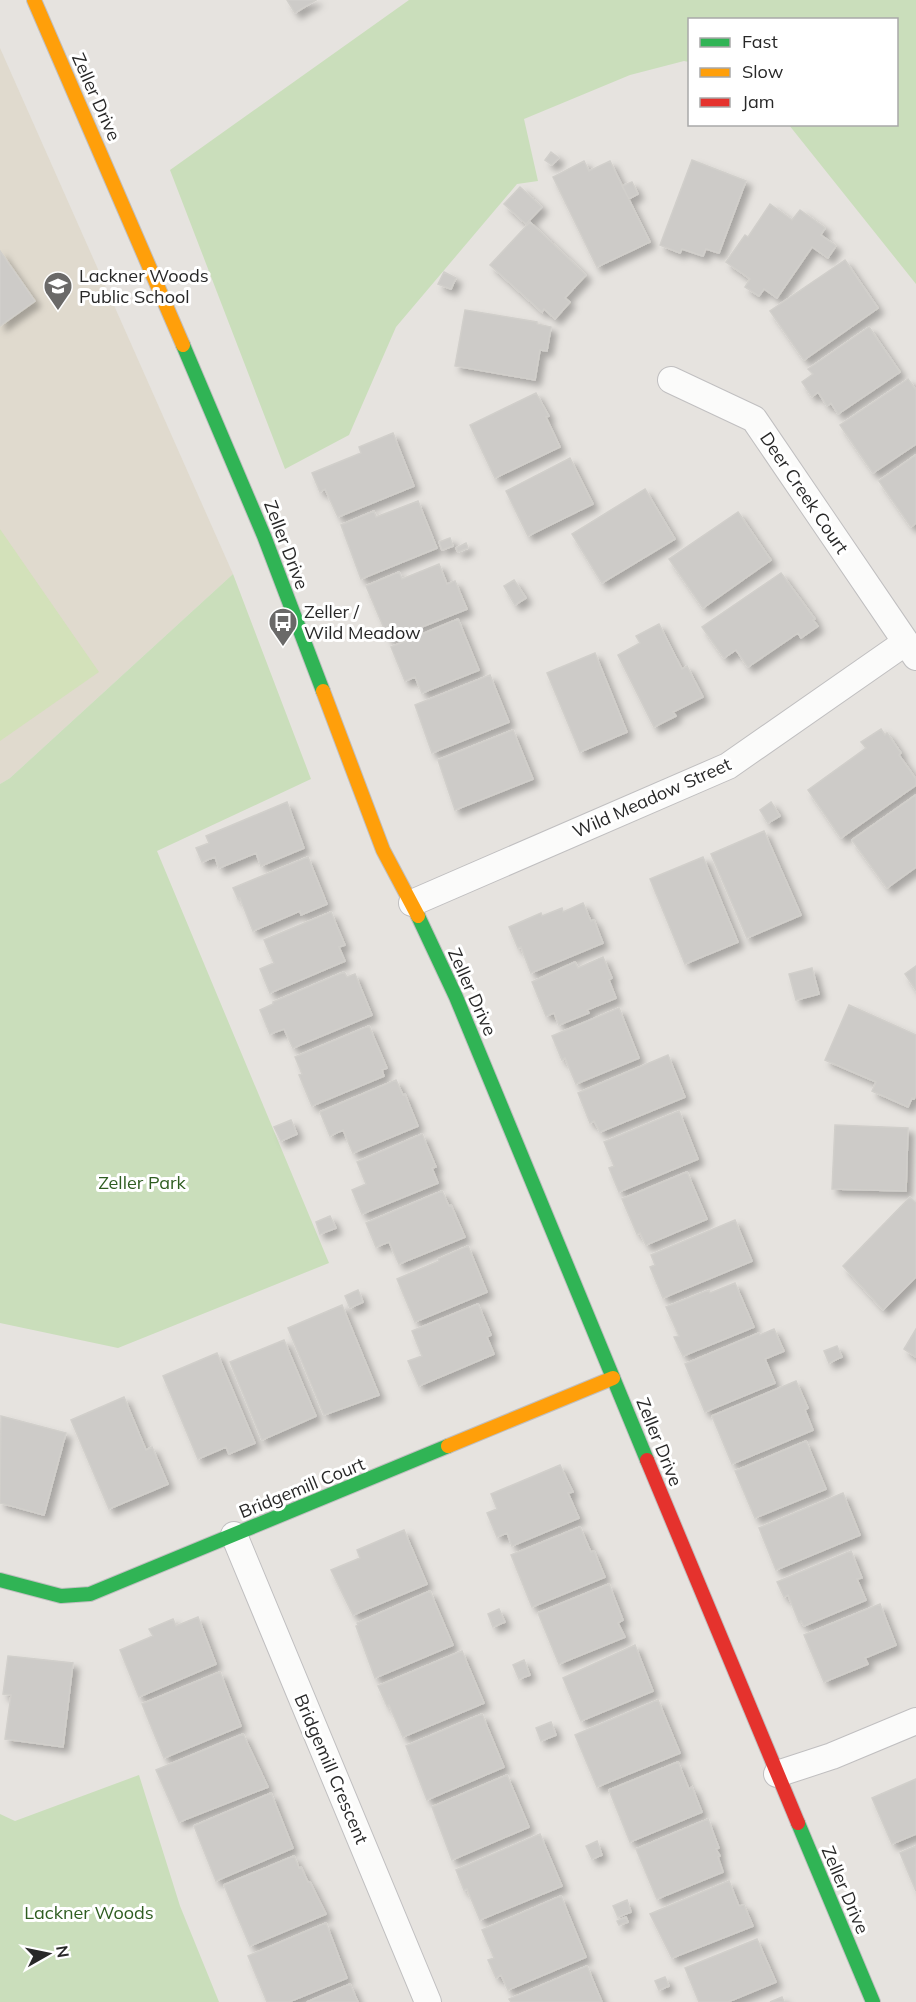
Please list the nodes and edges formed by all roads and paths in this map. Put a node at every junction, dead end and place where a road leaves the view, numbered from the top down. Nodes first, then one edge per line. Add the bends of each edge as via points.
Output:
1 (34, 0) edge
2 (671, 380) dead end
3 (911, 650) edge
4 (412, 903) junction
5 (613, 1378) junction
6 (234, 1535) junction
7 (0, 1580) edge
8 (916, 1721) edge
9 (777, 1774) junction
10 (428, 2002) edge
11 (873, 2002) edge

1 - 4 street, Zeller Drive via 264,536 384,850
2 - 3 street, Deer Creek Court via 754,419
3 - 4 street, Wild Meadow Street via 728,766
4 - 5 street, Zeller Drive via 456,997
5 - 6 street, Bridgemill Court
5 - 9 street, Zeller Drive
6 - 7 street, Bridgemill Court via 90,1594 61,1596
6 - 10 street, Bridgemill Crescent
8 - 9 street
9 - 11 street, Zeller Drive

